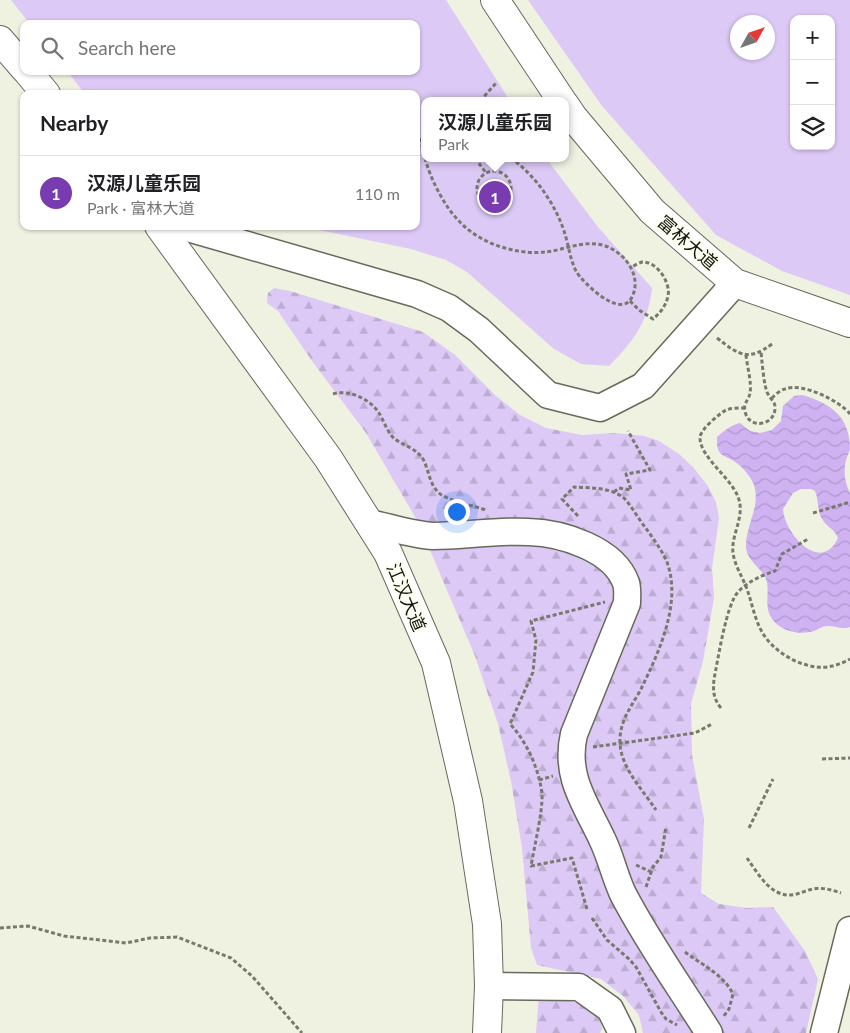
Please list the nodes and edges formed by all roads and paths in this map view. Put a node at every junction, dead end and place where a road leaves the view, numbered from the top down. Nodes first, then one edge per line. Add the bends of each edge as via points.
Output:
1 (495, 0) edge
2 (0, 40) edge
3 (20, 63) edge
4 (30, 75) edge
5 (497, 82) dead end
6 (43, 90) edge
7 (484, 97) edge
8 (559, 97) edge
9 (569, 111) edge
10 (426, 162) edge
11 (477, 162) edge
12 (516, 162) edge
13 (486, 172) junction
14 (162, 230) edge
15 (195, 230) edge
16 (569, 247) junction
17 (632, 267) junction
18 (735, 283) junction
19 (630, 301) junction
20 (850, 323) edge
21 (716, 338) dead end
22 (772, 344) dead end
23 (761, 352) junction
24 (746, 355) junction
25 (333, 394) dead end
26 (772, 398) junction
27 (744, 408) junction
28 (850, 414) edge
29 (628, 431) dead end
30 (614, 492) dead end
31 (850, 502) edge
32 (489, 511) dead end
33 (813, 513) dead end
34 (369, 523) junction
35 (808, 539) dead end
36 (745, 585) junction
37 (627, 597) junction
38 (850, 659) edge
39 (721, 708) dead end
40 (712, 724) dead end
41 (590, 748) dead end
42 (850, 758) edge
43 (822, 759) dead end
44 (773, 780) dead end
45 (666, 827) dead end
46 (749, 828) dead end
47 (747, 858) dead end
48 (645, 889) dead end
49 (841, 893) dead end
50 (586, 909) dead end
51 (592, 918) dead end
52 (0, 928) edge
53 (850, 930) edge
54 (680, 947) dead end
55 (488, 986) junction
56 (715, 1026) edge
57 (681, 1027) dead end
58 (617, 1029) edge
59 (302, 1033) edge
60 (486, 1033) edge
61 (824, 1033) edge

1 - 8 main road
2 - 3 main road
4 - 6 main road
5 - 7 path
9 - 18 main road, 富林大道 via 652,211
10 - 16 path via 451,211 458,221 478,236 503,247 531,252
11 - 13 path
12 - 16 path via 528,173 552,206
13 - 13 path via 477,186 480,196 493,205 504,202 510,193 508,177 498,172
14 - 34 main road, 江汉大道 via 328,458
15 - 18 street via 417,294 449,308 479,330 548,395 600,408 643,386
16 - 17 path via 602,245 617,252
16 - 19 path via 573,265 591,289 602,298 624,303
17 - 19 path via 635,285
17 - 19 path via 643,262 658,269 669,294 653,319
18 - 20 main road, 富林大道
21 - 24 path
22 - 23 path
23 - 24 path
23 - 26 path via 768,394
24 - 27 path via 750,394
25 - 32 path via 342,391 370,403 392,437 421,457 440,495
26 - 27 path via 775,412 764,423 754,423 746,416
26 - 28 path via 785,388 812,391 846,408
27 - 36 path via 725,411 700,436 707,455 729,481 741,505 733,553
29 - 30 path via 650,470 626,474 631,490 619,488
31 - 33 path
34 - 37 street via 431,536 528,531 549,534 599,552 615,565 626,584
34 - 55 main road, 江汉大道 via 388,553 436,663 468,801 487,924
35 - 36 path via 782,554 775,571
36 - 38 path via 765,638 777,650 809,666 831,667
36 - 39 path via 734,598 714,679 713,692
37 - 50 path via 531,621 536,640 533,672 510,724 530,755 542,796 531,866 572,858
37 - 56 street via 574,734 570,749 574,782 637,919
40 - 41 path via 695,732
42 - 43 path
44 - 46 path
45 - 48 path via 660,857
47 - 49 path via 765,882 782,895 814,888
51 - 57 path via 607,940 636,967 666,1019
52 - 59 path via 28,926 64,936 126,943 177,937 231,958 252,976
53 - 61 street
54 - 56 path via 720,976 734,994 729,1009
55 - 58 street via 579,987 610,1008
55 - 60 main road, 江汉大道

